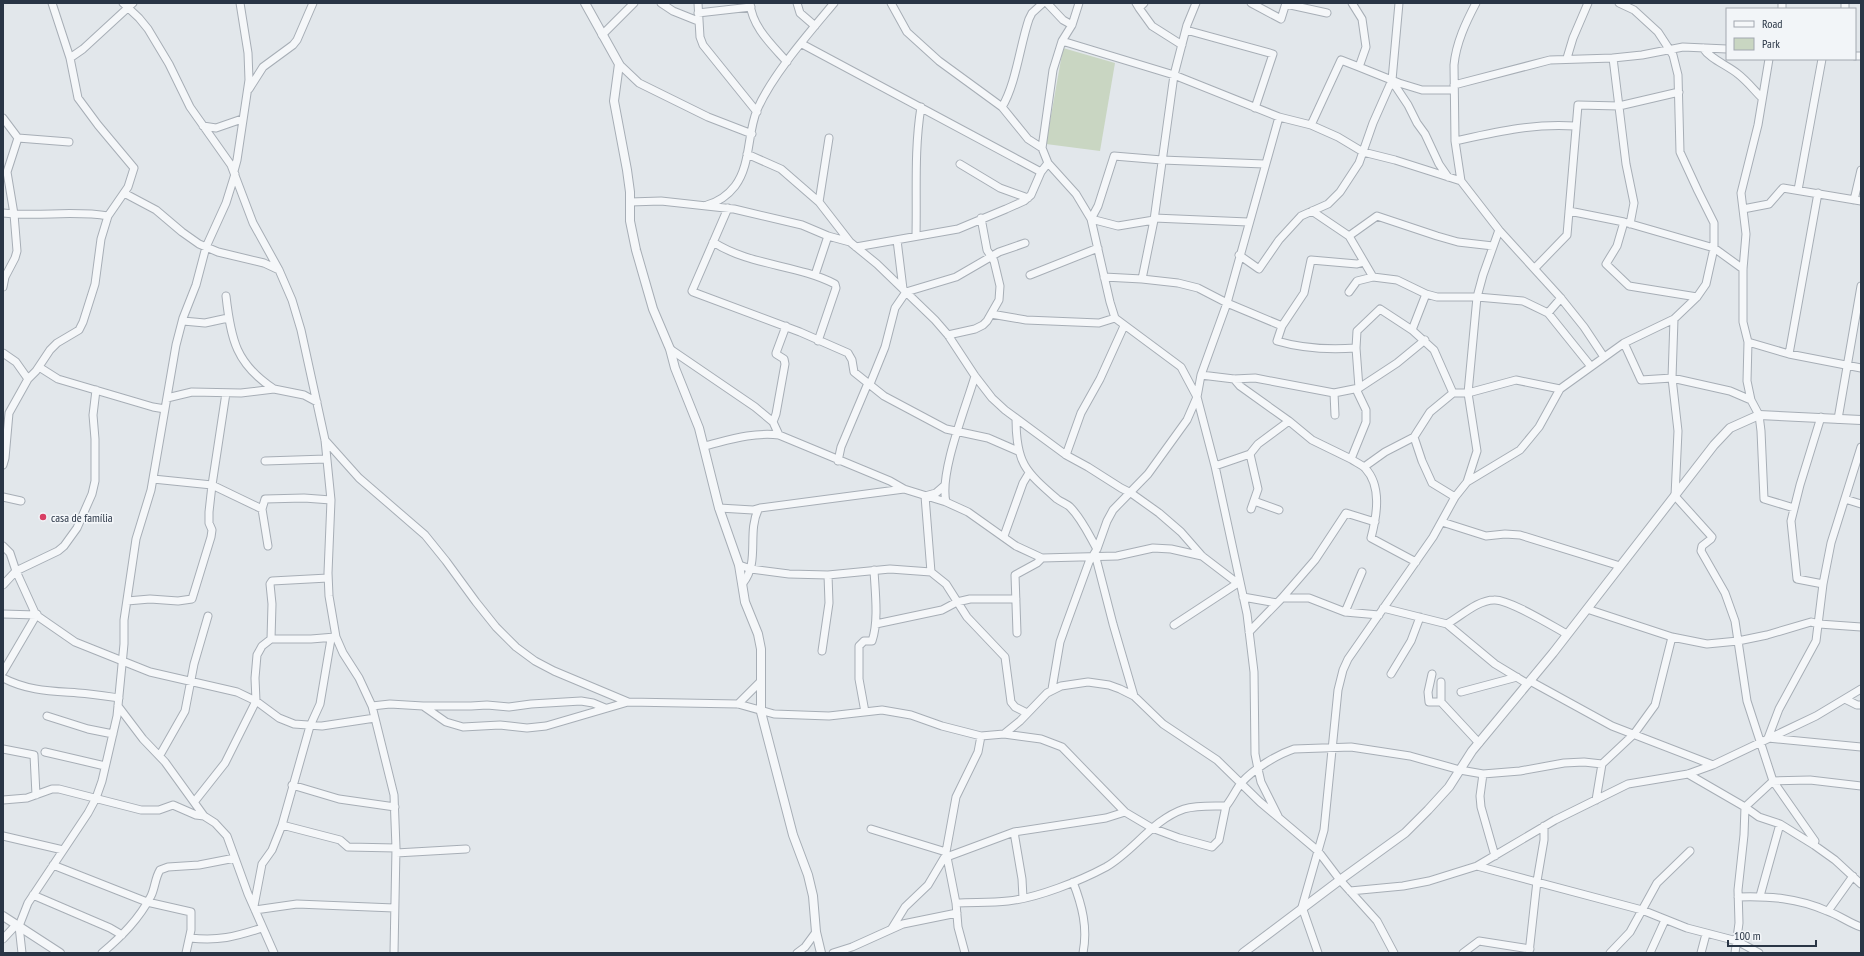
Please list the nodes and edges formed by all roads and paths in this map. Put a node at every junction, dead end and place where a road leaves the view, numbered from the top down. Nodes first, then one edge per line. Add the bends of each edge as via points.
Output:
1 (52, 3) edge
2 (123, 3) edge
3 (240, 3) edge
4 (313, 3) edge
5 (584, 3) edge
6 (634, 3) edge
7 (661, 3) edge
8 (698, 3) edge
9 (797, 3) edge
10 (834, 3) edge
11 (891, 3) edge
12 (1043, 3) edge
13 (1047, 3) edge
14 (1079, 3) edge
15 (1196, 3) edge
16 (1251, 3) edge
17 (1286, 3) edge
18 (1352, 3) edge
19 (1399, 3) edge
20 (1476, 3) edge
21 (1588, 3) edge
22 (1619, 3) edge
23 (131, 5) edge
24 (751, 5) edge
25 (1140, 5) edge
26 (1634, 7) edge
27 (698, 13) junction
28 (1327, 13) dead end
29 (698, 21) junction
30 (1072, 25) junction
31 (815, 26) junction
32 (1186, 30) junction
33 (602, 35) junction
34 (1062, 41) junction
35 (802, 44) junction
36 (1182, 45) junction
37 (1702, 48) junction
38 (1726, 49) edge
39 (1670, 50) junction
40 (70, 58) junction
41 (1567, 58) junction
42 (1613, 58) junction
43 (1769, 60) edge
44 (1822, 60) edge
45 (787, 62) junction
46 (619, 64) junction
47 (1360, 67) junction
48 (1174, 75) junction
49 (1391, 82) junction
50 (1454, 87) junction
51 (247, 92) junction
52 (1679, 92) junction
53 (1762, 98) junction
54 (1619, 106) junction
55 (921, 107) junction
56 (1002, 107) junction
57 (1255, 108) junction
58 (757, 112) junction
59 (1279, 117) junction
60 (3, 118) edge
61 (242, 119) junction
62 (1311, 125) junction
63 (203, 126) junction
64 (1575, 126) junction
65 (752, 134) junction
66 (18, 138) junction
67 (829, 138) dead end
68 (1455, 141) junction
69 (69, 142) dead end
70 (1042, 148) junction
71 (1363, 152) junction
72 (747, 154) junction
73 (1162, 160) junction
74 (1048, 163) junction
75 (960, 164) dead end
76 (1264, 164) junction
77 (1861, 170) edge
78 (1041, 172) junction
79 (234, 173) junction
80 (1448, 177) junction
81 (1461, 182) junction
82 (1798, 190) junction
83 (1818, 193) junction
84 (124, 194) junction
85 (1028, 198) junction
86 (1858, 201) edge
87 (630, 202) junction
88 (819, 202) junction
89 (704, 206) junction
90 (728, 208) junction
91 (1743, 209) junction
92 (1312, 211) junction
93 (1569, 211) junction
94 (3, 213) edge
95 (14, 214) junction
96 (108, 216) junction
97 (980, 218) junction
98 (1092, 219) junction
99 (1154, 219) junction
100 (1248, 222) junction
101 (1627, 223) junction
102 (1499, 230) junction
103 (916, 235) junction
104 (828, 236) junction
105 (1350, 236) junction
106 (897, 240) junction
107 (713, 242) junction
108 (1025, 243) dead end
109 (853, 245) junction
110 (1493, 246) junction
111 (206, 247) junction
112 (1098, 248) junction
113 (1714, 248) junction
114 (1239, 255) junction
115 (990, 257) junction
116 (1364, 262) junction
117 (1535, 268) junction
118 (1743, 269) junction
119 (279, 270) junction
120 (815, 275) junction
121 (1030, 275) dead end
122 (1373, 276) junction
123 (1104, 277) junction
124 (1142, 279) junction
125 (1861, 286) edge
126 (3, 287) edge
127 (904, 291) junction
128 (1349, 292) dead end
129 (1426, 294) junction
130 (226, 296) dead end
131 (1477, 297) junction
132 (1697, 297) junction
133 (1561, 298) junction
134 (1226, 303) junction
135 (1548, 313) junction
136 (991, 314) junction
137 (228, 318) junction
138 (1115, 318) junction
139 (1674, 319) junction
140 (183, 321) junction
141 (786, 326) junction
142 (1124, 326) junction
143 (1282, 326) junction
144 (1412, 330) junction
145 (948, 335) junction
146 (1425, 340) junction
147 (818, 341) junction
148 (1748, 342) junction
149 (1624, 343) junction
150 (1356, 348) junction
151 (670, 349) junction
152 (3, 353) edge
153 (1602, 354) dead end
154 (1789, 354) junction
155 (1588, 364) dead end
156 (1847, 366) junction
157 (40, 367) junction
158 (1861, 368) edge
159 (1201, 375) junction
160 (975, 376) junction
161 (1672, 378) junction
162 (28, 379) junction
163 (1234, 379) junction
164 (260, 380) junction
165 (869, 384) junction
166 (314, 385) junction
167 (1357, 389) junction
168 (96, 390) junction
169 (274, 390) junction
170 (1560, 390) junction
171 (256, 392) junction
172 (1468, 392) junction
173 (226, 393) junction
174 (1334, 393) junction
175 (1453, 393) junction
176 (304, 395) junction
177 (167, 398) junction
178 (1197, 398) junction
179 (1751, 400) junction
180 (317, 402) junction
181 (165, 409) junction
182 (1759, 415) junction
183 (1335, 416) dead end
184 (1821, 417) junction
185 (1016, 419) junction
186 (1838, 419) junction
187 (1861, 420) edge
188 (1289, 421) junction
189 (773, 422) junction
190 (957, 433) junction
191 (779, 435) junction
192 (1414, 437) junction
193 (325, 440) junction
194 (704, 446) junction
195 (1861, 447) edge
196 (1018, 451) junction
197 (1066, 454) junction
198 (1250, 454) junction
199 (326, 459) junction
200 (1351, 459) junction
201 (265, 460) dead end
202 (838, 461) junction
203 (3, 465) edge
204 (1215, 466) junction
205 (1364, 467) junction
206 (1029, 474) junction
207 (153, 479) junction
208 (1467, 482) junction
209 (212, 485) junction
210 (944, 486) junction
211 (904, 489) junction
212 (1131, 492) junction
213 (926, 496) junction
214 (1675, 496) junction
215 (3, 497) edge
216 (1455, 497) junction
217 (1845, 499) junction
218 (331, 500) junction
219 (21, 501) dead end
220 (1254, 501) junction
221 (946, 502) junction
222 (1861, 504) edge
223 (719, 508) junction
224 (1794, 508) junction
225 (262, 509) junction
226 (1251, 509) dead end
227 (758, 510) junction
228 (1279, 510) dead end
229 (1375, 522) junction
230 (1442, 522) junction
231 (1004, 536) junction
232 (3, 546) edge
233 (268, 546) dead end
234 (1097, 549) junction
235 (1202, 556) junction
236 (1094, 557) junction
237 (1042, 558) junction
238 (1416, 562) junction
239 (739, 565) junction
240 (1620, 566) junction
241 (751, 569) junction
242 (874, 570) junction
243 (16, 571) junction
244 (931, 572) junction
245 (1362, 572) dead end
246 (828, 575) junction
247 (328, 578) junction
248 (742, 582) junction
249 (1239, 584) junction
250 (1823, 584) junction
251 (3, 585) edge
252 (1243, 597) junction
253 (1016, 599) junction
254 (127, 601) junction
255 (1280, 601) junction
256 (957, 602) junction
257 (1383, 608) junction
258 (1587, 609) junction
259 (1345, 612) junction
260 (3, 614) edge
261 (37, 615) junction
262 (208, 616) dead end
263 (1379, 616) junction
264 (1420, 617) junction
265 (876, 624) junction
266 (1448, 624) junction
267 (1819, 624) junction
268 (1174, 625) dead end
269 (1861, 627) edge
270 (1249, 632) junction
271 (1017, 633) dead end
272 (1567, 634) junction
273 (1672, 637) junction
274 (334, 638) junction
275 (271, 639) junction
276 (1738, 642) junction
277 (822, 651) dead end
278 (122, 660) junction
279 (3, 672) edge
280 (1391, 674) dead end
281 (1432, 674) dead end
282 (3, 678) edge
283 (1517, 678) junction
284 (190, 682) junction
285 (760, 682) junction
286 (1441, 682) dead end
287 (1529, 682) junction
288 (1052, 689) junction
289 (1861, 689) edge
290 (1462, 692) dead end
291 (1134, 696) junction
292 (1845, 699) junction
293 (118, 702) junction
294 (256, 702) junction
295 (628, 702) junction
296 (1441, 702) junction
297 (738, 704) junction
298 (1861, 705) edge
299 (372, 706) junction
300 (423, 706) junction
301 (606, 708) junction
302 (761, 712) junction
303 (865, 712) junction
304 (1027, 713) junction
305 (47, 716) dead end
306 (375, 718) junction
307 (310, 726) junction
308 (113, 734) junction
309 (1004, 734) junction
310 (1634, 734) junction
311 (981, 736) junction
312 (1764, 740) junction
313 (1479, 743) junction
314 (1334, 747) junction
315 (1861, 747) edge
316 (3, 749) edge
317 (44, 752) dead end
318 (160, 755) junction
319 (1602, 764) junction
320 (1712, 765) junction
321 (105, 766) junction
322 (1258, 769) junction
323 (1460, 770) junction
324 (1483, 774) junction
325 (1688, 774) junction
326 (1774, 780) junction
327 (1241, 783) junction
328 (292, 785) junction
329 (1861, 786) edge
330 (36, 795) junction
331 (96, 798) junction
332 (3, 800) edge
333 (1596, 800) junction
334 (195, 801) junction
335 (1226, 806) junction
336 (395, 807) junction
337 (1745, 807) junction
338 (1125, 812) junction
339 (204, 816) junction
340 (1278, 816) junction
341 (282, 824) junction
342 (1780, 824) junction
343 (1544, 826) junction
344 (1152, 828) junction
345 (871, 829) dead end
346 (1014, 832) junction
347 (3, 836) edge
348 (1814, 845) junction
349 (466, 849) dead end
350 (63, 850) junction
351 (396, 851) junction
352 (1318, 851) junction
353 (1690, 851) dead end
354 (946, 854) junction
355 (1495, 856) junction
356 (235, 858) junction
357 (53, 865) junction
358 (1477, 866) junction
359 (1853, 876) junction
360 (1340, 880) junction
361 (1073, 882) junction
362 (1537, 882) junction
363 (1861, 884) edge
364 (1350, 891) junction
365 (33, 895) junction
366 (1760, 896) junction
367 (1738, 897) junction
368 (1023, 898) junction
369 (147, 902) junction
370 (956, 903) junction
371 (1302, 907) junction
372 (255, 908) junction
373 (394, 908) junction
374 (1642, 910) junction
375 (1828, 911) junction
376 (957, 913) junction
377 (3, 916) edge
378 (1665, 920) junction
379 (17, 926) junction
380 (1861, 927) edge
381 (262, 928) junction
382 (892, 928) junction
383 (816, 932) junction
384 (1706, 934) junction
385 (122, 935) junction
386 (190, 938) junction
387 (3, 939) edge
388 (1737, 941) junction
389 (1393, 951) edge
390 (1529, 951) edge
391 (22, 953) edge
392 (60, 953) edge
393 (102, 953) edge
394 (186, 953) edge
395 (274, 953) edge
396 (394, 953) edge
397 (797, 953) edge
398 (821, 953) edge
399 (833, 953) edge
400 (965, 953) edge
401 (1083, 953) edge
402 (1243, 953) edge
403 (1318, 953) edge
404 (1401, 953) edge
405 (1463, 953) edge
406 (1610, 953) edge
407 (1650, 953) edge
408 (1701, 953) edge
409 (1735, 953) edge
410 (1759, 953) edge

1 - 40 street
2 - 23 street
3 - 51 street via 248,53
4 - 51 street via 297,40 263,67
5 - 33 street
6 - 33 street
7 - 29 street
8 - 27 street
9 - 31 street via 800,13
10 - 31 street
11 - 56 street via 907,32 939,61
12 - 56 street via 1029,19 1014,75
13 - 30 street
14 - 30 street
15 - 32 street
16 - 17 street via 1282,19
17 - 28 street
18 - 47 street via 1362,19 1366,47
19 - 49 street
20 - 50 street via 1455,54
21 - 41 street
22 - 26 street
23 - 40 street
23 - 63 street via 169,64 190,107
24 - 27 street
24 - 45 street via 762,33
25 - 36 street via 1152,26
26 - 39 street via 1658,32
27 - 29 street
29 - 58 street via 703,45
30 - 34 street
31 - 35 street
32 - 36 street
32 - 57 street via 1274,54
33 - 46 street
34 - 48 street
34 - 70 street via 1053,70
35 - 45 street
35 - 55 street
36 - 48 street
37 - 38 street
37 - 39 street via 1683,47
37 - 53 street via 1740,75
39 - 42 street
39 - 52 street via 1678,75
40 - 84 street via 78,98 134,168
41 - 42 street
41 - 50 street via 1532,63
42 - 54 street
43 - 53 street
44 - 82 street
45 - 58 street
46 - 65 street via 639,82 708,117
46 - 87 street via 614,101
47 - 49 street
47 - 62 street via 1341,60
48 - 57 street
48 - 73 street
49 - 50 street via 1422,90
49 - 71 street
49 - 80 street via 1408,105
50 - 68 street
51 - 61 street
52 - 54 street
52 - 113 street via 1680,152 1714,223
53 - 91 street via 1741,193
54 - 64 street via 1578,105
54 - 101 street via 1634,203
55 - 78 street
55 - 103 street via 916,150
56 - 70 street via 1028,139
57 - 59 street
58 - 65 street
59 - 62 street
59 - 76 street
60 - 66 street
61 - 63 street via 216,128
61 - 79 street
62 - 71 street via 1338,136
63 - 79 street
64 - 68 street via 1551,124 1523,127
64 - 93 street
65 - 72 street
66 - 69 street
66 - 95 street via 7,172
67 - 88 street
68 - 81 street
70 - 74 street
71 - 80 street
71 - 92 street via 1340,192 1328,204
72 - 88 street via 781,169
72 - 89 street via 735,186 716,202
73 - 76 street
73 - 98 street via 1114,156
73 - 99 street
74 - 78 street
74 - 98 street via 1076,194
75 - 85 street via 995,186
76 - 100 street
77 - 86 street
78 - 85 street via 1035,189
79 - 111 street via 226,203
79 - 119 street via 253,223
80 - 81 street
81 - 102 street
82 - 83 street
82 - 91 street via 1784,188 1769,204
83 - 86 street
83 - 154 street
84 - 96 street
84 - 111 street via 156,210 189,238
85 - 97 street
87 - 89 street via 661,201
87 - 151 street via 630,221 638,257 653,309
88 - 109 street
89 - 90 street
90 - 104 street via 788,221
90 - 107 street
91 - 118 street via 1746,234
92 - 105 street
92 - 114 street via 1301,216 1259,269
93 - 101 street
93 - 117 street via 1567,235
94 - 95 street
95 - 96 street
95 - 126 street via 16,251
96 - 157 street via 101,238 95,284 83,322 79,330 50,350
97 - 103 street via 958,229
97 - 115 street
98 - 99 street via 1118,226
98 - 112 street
99 - 100 street
99 - 124 street
100 - 114 street
101 - 113 street
101 - 132 street via 1606,264 1629,286
102 - 110 street
102 - 117 street
103 - 106 street
104 - 109 street
104 - 120 street
105 - 110 street via 1377,216 1458,242
105 - 116 street
106 - 109 street
106 - 127 street
107 - 120 street via 747,258
107 - 141 street via 692,291
108 - 115 street
109 - 127 street
110 - 131 street
111 - 119 street via 264,262
111 - 140 street
112 - 121 street
112 - 123 street
113 - 118 street
113 - 132 street via 1706,284
114 - 134 street
115 - 127 street via 956,277
115 - 136 street via 995,264 1001,293
116 - 122 street
116 - 143 street via 1357,264 1311,260 1304,293
117 - 133 street
118 - 148 street via 1743,322
119 - 166 street via 292,300
120 - 147 street via 836,286
122 - 128 street via 1357,280
122 - 129 street via 1397,280
123 - 124 street
123 - 138 street
124 - 134 street via 1198,288
125 - 156 street
127 - 145 street via 936,320
127 - 165 street via 895,308 885,347
129 - 131 street via 1437,297
129 - 144 street
130 - 137 street
131 - 135 street via 1523,301
131 - 172 street
132 - 139 street
133 - 135 street
133 - 153 street
134 - 143 street
134 - 159 street
135 - 155 street
136 - 138 street via 1026,320 1099,323
136 - 145 street via 987,322 975,329
137 - 140 street via 205,323
137 - 164 street via 242,361
138 - 142 street
139 - 149 street
139 - 161 street
140 - 177 street via 173,359
141 - 147 street
141 - 189 street via 776,353 784,359 785,364
142 - 178 street via 1181,368
142 - 197 street via 1081,413
143 - 150 street via 1277,341 1329,350
144 - 146 street
144 - 150 street via 1380,309 1357,331
145 - 160 street
146 - 167 street
146 - 175 street via 1434,350
147 - 165 street via 848,353 854,372
148 - 154 street
148 - 179 street via 1748,381
149 - 161 street via 1641,380
149 - 170 street
150 - 167 street
151 - 189 street
151 - 194 street
152 - 162 street via 20,366
154 - 156 street
156 - 158 street
156 - 186 street
157 - 162 street
157 - 168 street via 58,379
159 - 163 street
159 - 178 street
160 - 185 street via 992,398
160 - 190 street
161 - 179 street via 1730,391
161 - 214 street via 1678,431
162 - 203 street via 9,413
163 - 174 street via 1255,378
163 - 188 street
164 - 169 street
164 - 171 street
165 - 190 street via 884,396 926,420
165 - 202 street via 841,447
166 - 176 street
166 - 180 street
167 - 174 street
167 - 200 street via 1366,410 1366,422
168 - 181 street
168 - 243 street via 93,415 94,481 92,494 77,528 58,551
169 - 171 street
169 - 176 street
170 - 172 street via 1516,380
170 - 208 street via 1539,427 1520,450
171 - 173 street
172 - 175 street
172 - 208 street via 1477,451
173 - 177 street via 192,392
173 - 209 street
174 - 183 street
175 - 192 street via 1430,412
176 - 180 street
177 - 181 street
178 - 204 street
178 - 212 street via 1175,438
179 - 182 street
180 - 193 street
181 - 207 street
182 - 184 street
182 - 214 street via 1730,428
182 - 224 street via 1762,431 1764,500
184 - 186 street
184 - 224 street
185 - 196 street
185 - 197 street
186 - 187 street
188 - 198 street via 1258,444
188 - 200 street via 1312,440
189 - 191 street
190 - 196 street via 988,438
190 - 210 street
191 - 194 street via 744,436
191 - 202 street
192 - 205 street via 1385,452
192 - 216 street via 1432,482
193 - 199 street
193 - 295 street via 359,478 425,535 496,627 516,647 554,671
194 - 223 street
195 - 217 street
196 - 206 street
197 - 212 street
198 - 204 street
198 - 220 street via 1258,489
199 - 201 street
199 - 218 street
200 - 205 street
202 - 211 street via 870,472
204 - 249 street
205 - 229 street via 1372,479 1377,495
206 - 231 street via 1023,483
206 - 234 street via 1070,507 1086,528
207 - 209 street
207 - 254 street via 136,539
208 - 216 street
209 - 225 street
209 - 254 street via 209,512 211,536 192,599
210 - 213 street via 936,493
210 - 221 street
211 - 213 street
211 - 227 street
212 - 234 street via 1113,510
212 - 235 street via 1181,532
213 - 221 street
213 - 244 street
214 - 240 street
214 - 276 street via 1710,534 1711,539 1702,546 1701,551 1725,593 1735,621
215 - 219 street
216 - 230 street
217 - 222 street
217 - 250 street via 1831,543
218 - 225 street via 267,499 263,501
218 - 247 street
220 - 226 street
220 - 228 street
221 - 231 street via 968,512
223 - 227 street
223 - 239 street
224 - 250 street via 1791,521 1797,579
225 - 233 street
227 - 241 street via 753,530
229 - 238 street via 1371,538
229 - 255 street via 1346,513 1315,560
230 - 238 street
230 - 240 street via 1486,536 1520,535
231 - 237 street via 1016,546
232 - 243 street via 10,553
234 - 236 street
235 - 236 street via 1154,548 1117,556
235 - 249 street
236 - 237 street
236 - 288 street via 1060,642
236 - 291 street
237 - 253 street via 1015,575
238 - 257 street
239 - 241 street
239 - 248 street
240 - 258 street
241 - 246 street via 789,574
241 - 248 street
242 - 244 street
242 - 246 street
242 - 265 street
243 - 251 street
243 - 261 street
244 - 256 street via 946,584
245 - 259 street
246 - 277 street via 829,603
247 - 274 street
247 - 275 street via 272,580
248 - 285 street via 745,602 758,634
249 - 252 street
249 - 268 street
250 - 267 street
252 - 255 street
252 - 270 street
253 - 256 street via 970,599
253 - 271 street
254 - 278 street
255 - 259 street via 1309,598
255 - 270 street
256 - 265 street via 942,610
256 - 304 street via 975,627 1005,657 1011,702
257 - 263 street
257 - 264 street
258 - 272 street
258 - 273 street
259 - 263 street
260 - 261 street
261 - 278 street via 75,642
261 - 279 street
262 - 284 street
263 - 314 street via 1343,670 1338,690
264 - 266 street
264 - 280 street via 1411,641
265 - 303 street via 872,641 864,641 859,646 859,680
266 - 272 street via 1482,603 1494,600 1507,602
266 - 283 street via 1495,664
267 - 269 street
267 - 276 street via 1803,623
267 - 312 street via 1816,641 1778,709
270 - 322 street via 1254,672 1255,754
272 - 287 street
273 - 276 street via 1708,644
273 - 310 street via 1655,705
274 - 275 street
274 - 299 street via 359,678
274 - 307 street via 320,704
275 - 294 street via 262,646 257,655
276 - 312 street via 1747,701
278 - 284 street via 150,672
278 - 293 street
281 - 296 street via 1428,692 1429,702
282 - 293 street via 37,691 77,693
283 - 287 street
283 - 290 street
284 - 294 street via 237,692
284 - 318 street via 185,711
285 - 297 street
285 - 302 street
286 - 296 street
287 - 310 street via 1612,726
287 - 313 street
288 - 291 street via 1088,682 1109,685
288 - 304 street
289 - 292 street
291 - 327 street via 1163,724 1217,760
292 - 298 street
292 - 312 street via 1816,716
293 - 308 street
293 - 318 street via 143,739
294 - 307 street via 288,722
294 - 334 street via 225,763
295 - 297 street
295 - 301 street
296 - 313 street
297 - 302 street
299 - 300 street
299 - 306 street
300 - 301 street via 509,707 581,701
300 - 301 street via 456,726 500,725 527,728 546,726
302 - 303 street via 829,716
302 - 383 street via 793,835 808,875 813,896
303 - 311 street via 882,710 911,715
304 - 309 street
305 - 308 street
306 - 307 street
306 - 336 street
307 - 328 street
308 - 321 street
309 - 311 street
309 - 338 street via 1041,739 1062,747
310 - 319 street
310 - 320 street
311 - 354 street via 978,752 956,797
312 - 315 street
312 - 320 street
312 - 326 street
313 - 323 street
314 - 322 street via 1294,750 1280,755
314 - 323 street via 1410,756
314 - 352 street via 1324,830
316 - 330 street via 34,755
317 - 321 street
318 - 334 street
319 - 324 street via 1564,763 1520,771
319 - 333 street
320 - 325 street
321 - 331 street
322 - 327 street
322 - 340 street via 1261,782
323 - 324 street
323 - 360 street via 1448,787 1405,833
324 - 355 street via 1481,808
325 - 333 street via 1628,784
325 - 337 street
326 - 329 street via 1810,780
326 - 337 street
326 - 348 street via 1815,841
327 - 335 street
327 - 340 street
328 - 336 street via 339,799
328 - 341 street
330 - 331 street via 59,789
330 - 332 street
331 - 339 street via 141,810 159,810 173,805 196,816
331 - 350 street
333 - 343 street
334 - 339 street
335 - 344 street via 1183,810
335 - 344 street via 1219,840 1212,847
336 - 351 street
337 - 342 street via 1759,817
337 - 367 street
338 - 344 street
338 - 346 street via 1106,818
339 - 356 street via 227,836
340 - 352 street
341 - 351 street via 340,840 348,846
341 - 372 street via 272,850 262,864
342 - 348 street
342 - 366 street
343 - 355 street
343 - 362 street
344 - 361 street via 1116,861
345 - 354 street
346 - 354 street
346 - 368 street
347 - 350 street
348 - 359 street
349 - 351 street
350 - 357 street
351 - 373 street
352 - 360 street
352 - 371 street
353 - 374 street via 1657,883
354 - 370 street
354 - 382 street via 928,885 905,907
355 - 358 street
356 - 369 street via 163,868 158,873 153,892
356 - 372 street
357 - 365 street
357 - 369 street
358 - 362 street
358 - 364 street via 1429,881
359 - 363 street
359 - 375 street
360 - 364 street
360 - 371 street
361 - 368 street
361 - 401 street via 1082,910 1086,936
362 - 374 street
362 - 390 street
364 - 389 street via 1377,921
365 - 379 street
365 - 385 street
366 - 367 street
366 - 375 street via 1797,901
367 - 388 street
368 - 370 street via 1010,901
369 - 385 street via 139,916
369 - 386 street via 191,912
370 - 376 street
371 - 402 street
371 - 403 street
372 - 373 street via 297,904
372 - 381 street
373 - 396 street
374 - 378 street
374 - 406 street via 1630,932
375 - 380 street
376 - 382 street
376 - 400 street
377 - 379 street
378 - 384 street
378 - 407 street
379 - 387 street
379 - 391 street
379 - 392 street
381 - 386 street via 228,938
381 - 395 street
382 - 399 street via 852,948
383 - 397 street
383 - 398 street
384 - 388 street
384 - 408 street
385 - 393 street
386 - 394 street
388 - 409 street
388 - 410 street
389 - 404 street
390 - 405 street via 1479,941

